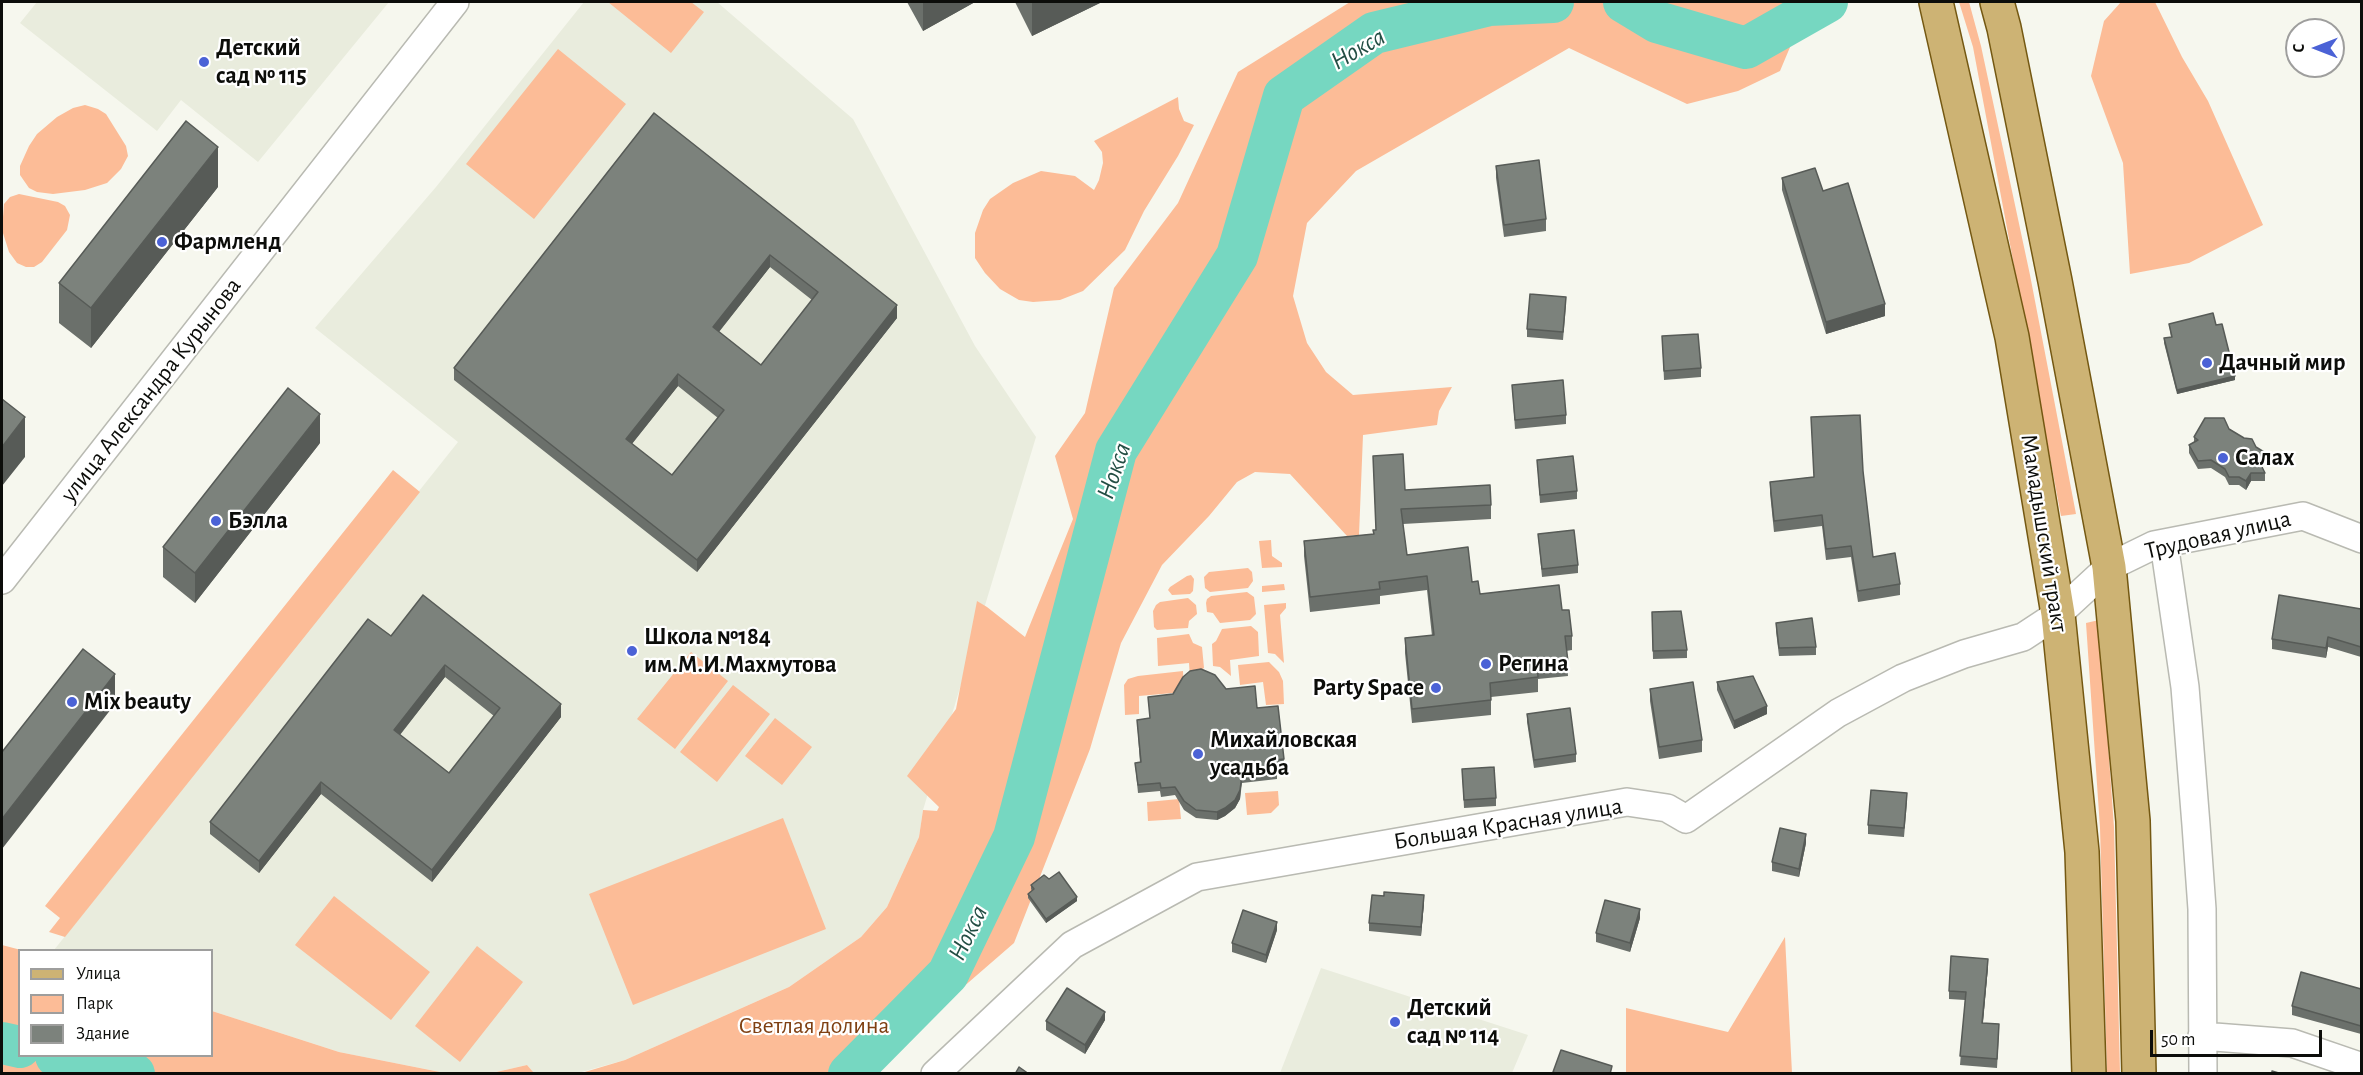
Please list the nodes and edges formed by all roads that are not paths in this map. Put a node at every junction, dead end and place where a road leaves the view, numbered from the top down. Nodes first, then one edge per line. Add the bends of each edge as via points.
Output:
1 (455, 2) edge
2 (1936, 2) edge
3 (2000, 15) edge
4 (2361, 539) edge
5 (2164, 543) junction
6 (2109, 567) junction
7 (2, 580) edge
8 (2058, 614) junction
9 (2202, 1036) junction
10 (2361, 1067) edge
11 (935, 1074) edge
12 (2089, 1074) edge
13 (2139, 1074) edge
14 (2203, 1074) edge

1 - 7 street, улица Александра Курынова
2 - 8 main road, Мамадышский тракт via 2012,337
3 - 6 main road
4 - 5 street, Трудовая улица via 2303,516
5 - 6 street, Трудовая улица
5 - 9 street via 2186,687 2202,909
6 - 8 street, Большая Красная улица
6 - 13 main road via 2133,820
8 - 11 street, Большая Красная улица via 2023,637 1903,678 1838,713 1686,819 1667,808 1627,802 1197,877 1072,945
8 - 12 main road, Мамадышский тракт via 2082,852
9 - 10 street via 2292,1043
9 - 14 street

